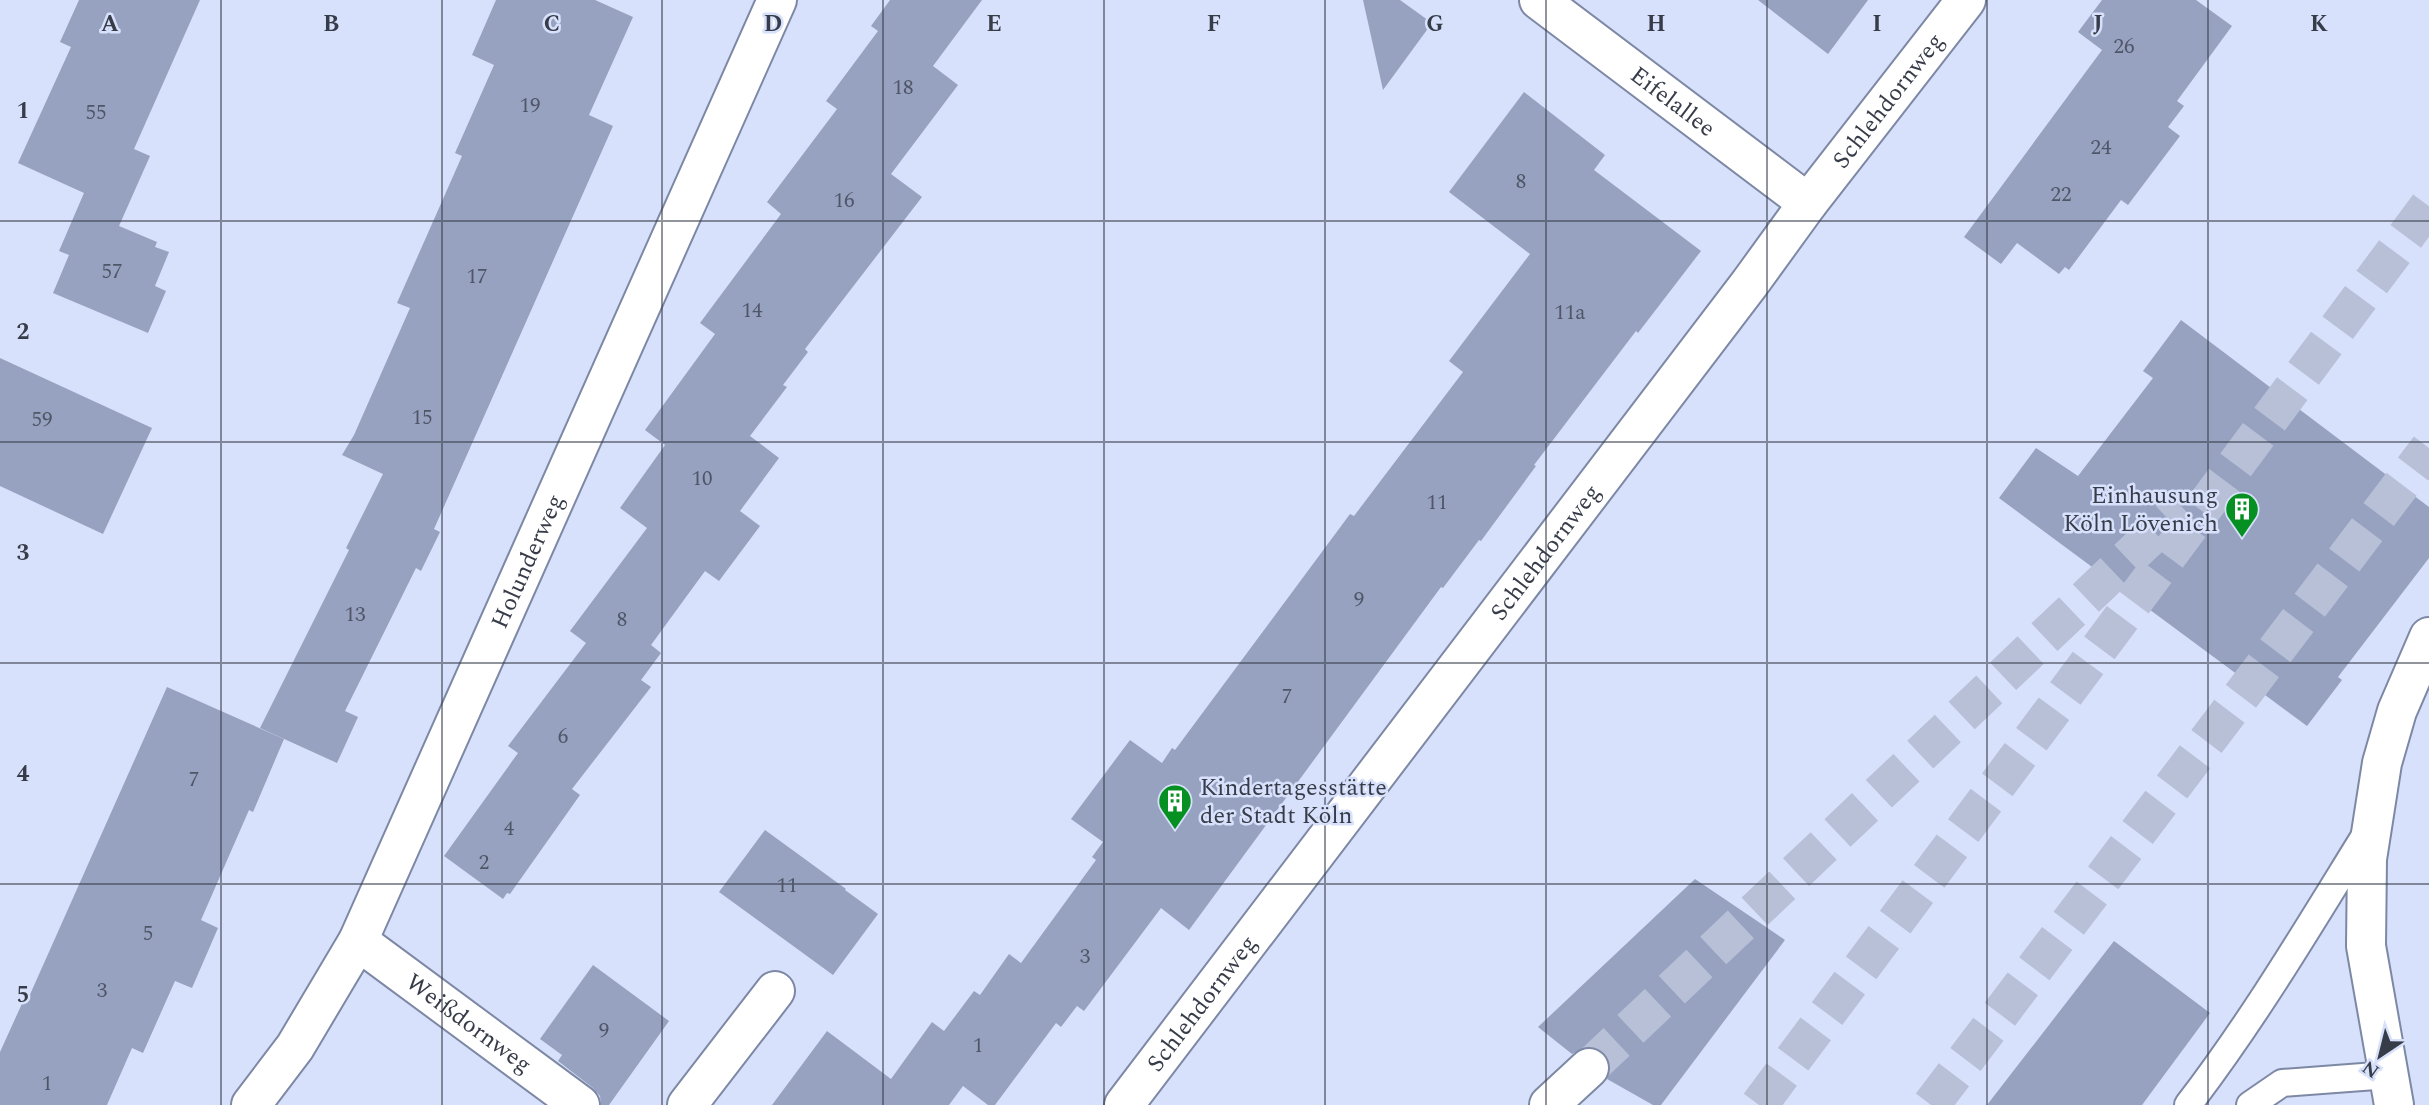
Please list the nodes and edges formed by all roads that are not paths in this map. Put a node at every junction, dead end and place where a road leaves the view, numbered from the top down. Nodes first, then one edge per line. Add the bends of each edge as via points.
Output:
1 (777, 0) edge
2 (1539, 0) edge
3 (1966, 0) edge
4 (1808, 203) junction
5 (2429, 637) edge
6 (2373, 822) junction
7 (358, 941) junction
8 (775, 991) dead end
9 (1589, 1068) tunnel mouth
10 (2392, 1090) edge
11 (251, 1105) edge
12 (580, 1105) edge
13 (687, 1105) edge
14 (1124, 1105) edge
15 (1549, 1105) edge
16 (2188, 1105) edge
17 (2250, 1105) edge

1 - 7 main road, Holunderweg
2 - 4 main road, Eifelallee
3 - 4 main road, Schlehdornweg
4 - 14 main road, Schlehdornweg
5 - 6 main road via 2397,711 2382,763
6 - 10 main road via 2367,859 2366,946
6 - 16 lane via 2278,976
7 - 11 main road, Holunderweg via 295,1047
7 - 12 main road, Weißdornweg
8 - 13 main road
9 - 15 main road
10 - 17 lane via 2282,1083

